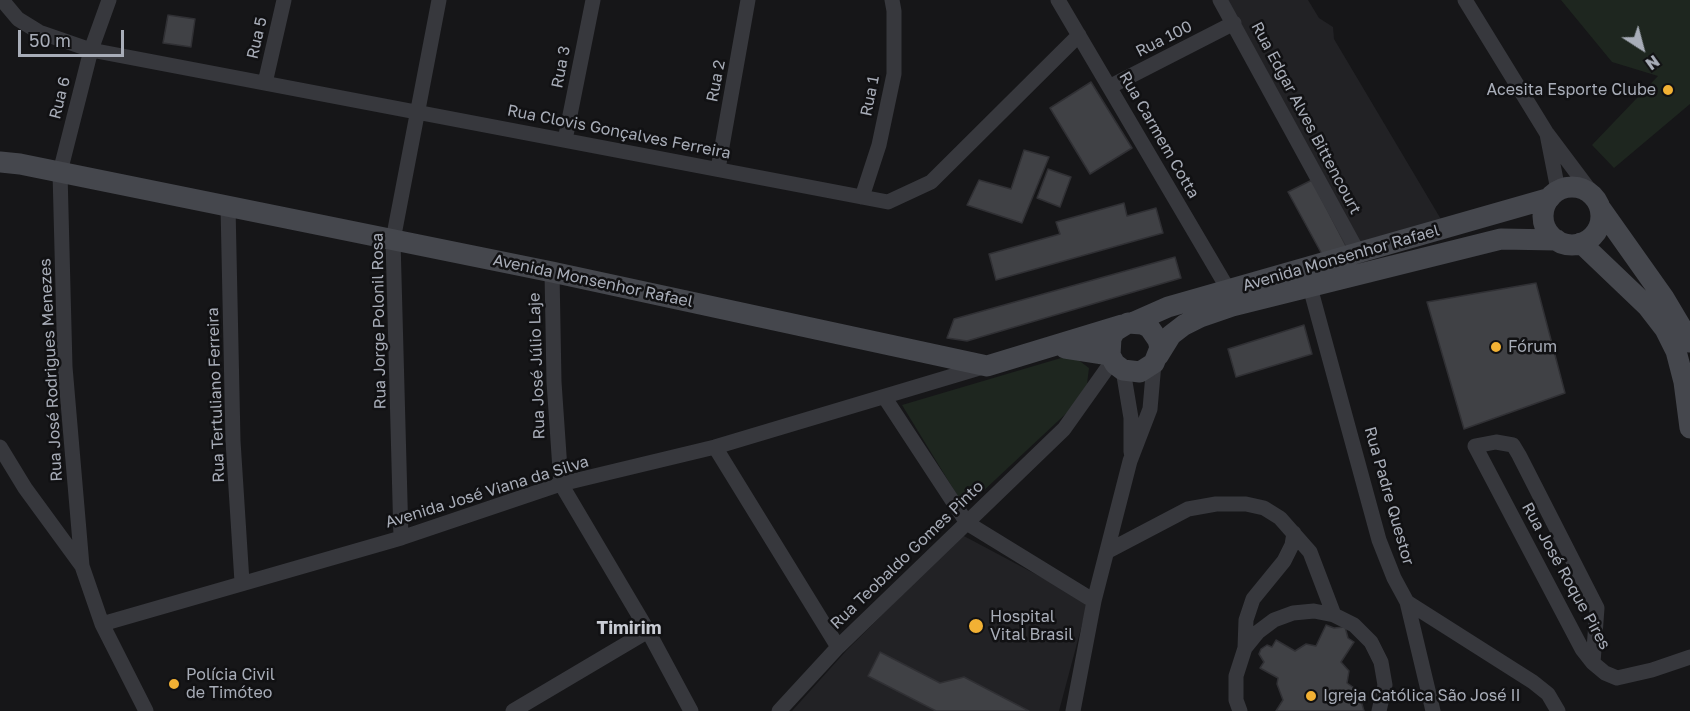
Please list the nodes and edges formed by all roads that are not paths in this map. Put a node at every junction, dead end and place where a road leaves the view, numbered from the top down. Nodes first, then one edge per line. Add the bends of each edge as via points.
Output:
1 (2, 0) edge
2 (109, 0) edge
3 (284, 0) edge
4 (439, 0) edge
5 (592, 0) edge
6 (748, 0) edge
7 (891, 0) edge
8 (1058, 0) edge
9 (1220, 0) edge
10 (1465, 0) edge
11 (1234, 23) junction
12 (1079, 35) junction
13 (91, 50) junction
14 (265, 83) junction
15 (1111, 87) junction
16 (416, 112) junction
17 (1546, 132) junction
18 (565, 140) junction
19 (0, 154) edge
20 (10, 163) edge
21 (718, 169) junction
22 (60, 172) junction
23 (1554, 194) junction
24 (862, 197) junction
25 (1597, 202) junction
26 (228, 206) junction
27 (393, 240) junction
28 (1557, 240) junction
29 (1581, 243) junction
30 (1359, 254) junction
31 (552, 272) junction
32 (1310, 287) junction
33 (1228, 290) junction
34 (1128, 324) junction
35 (1690, 342) edge
36 (1053, 347) junction
37 (1156, 360) junction
38 (1115, 362) junction
39 (987, 366) junction
40 (885, 398) junction
41 (1690, 428) edge
42 (0, 447) edge
43 (715, 447) junction
44 (1131, 461) junction
45 (561, 484) junction
46 (967, 523) junction
47 (1294, 533) junction
48 (401, 538) junction
49 (1108, 551) junction
50 (82, 566) junction
51 (242, 582) junction
52 (1094, 601) junction
53 (1407, 602) junction
54 (1334, 615) junction
55 (102, 624) junction
56 (648, 631) junction
57 (838, 647) junction
58 (1244, 651) junction
59 (1690, 657) edge
60 (1593, 663) junction
61 (146, 711) edge
62 (513, 711) edge
63 (691, 711) edge
64 (778, 711) edge
65 (1074, 711) edge
66 (1228, 711) edge
67 (1240, 711) edge
68 (1379, 711) edge
69 (1433, 711) edge
70 (1558, 711) edge

1 - 13 street, Rua Clovis Gonçalves Ferreira via 18,19 39,32
2 - 13 street, Rua 6
3 - 14 street, Rua 5
4 - 16 street, Rua Jorge Polonil Rosa
5 - 18 street, Rua 3
6 - 21 street, Rua 2
7 - 24 street, Rua 1 via 894,74 879,145
8 - 12 street, Rua Carmem Cotta
9 - 11 street, Rua Edgar Alves Bittencourt
10 - 17 street
11 - 15 street, Rua 100
11 - 30 street, Rua Edgar Alves Bittencourt
12 - 15 street, Rua Carmem Cotta
12 - 24 street, Rua Clovis Gonçalves Ferreira via 931,182 888,202
13 - 14 street, Rua Clovis Gonçalves Ferreira
13 - 22 street, Rua 6
14 - 16 street, Rua Clovis Gonçalves Ferreira
15 - 33 street, Rua Carmem Cotta
16 - 18 street, Rua Clovis Gonçalves Ferreira
16 - 27 street, Rua Jorge Polonil Rosa
17 - 23 street
17 - 25 street
18 - 21 street, Rua Clovis Gonçalves Ferreira
19 - 20 main road, Avenida Monsenhor Rafael
20 - 22 main road, Avenida Monsenhor Rafael
21 - 24 street, Rua Clovis Gonçalves Ferreira
22 - 26 main road, Avenida Monsenhor Rafael
22 - 50 street, Rua José Rodrigues Menezes via 65,367
23 - 25 main road via 1577,187
23 - 28 main road via 1545,206 1545,225
23 - 30 main road, Avenida Monsenhor Rafael
25 - 29 main road via 1599,226 1595,234
25 - 35 main road
26 - 27 main road, Avenida Monsenhor Rafael
26 - 51 street, Rua Tertuliano Ferreira via 233,441
27 - 31 main road, Avenida Monsenhor Rafael
27 - 48 street, Rua Jorge Polonil Rosa
28 - 29 main road
28 - 32 main road, Avenida Monsenhor Rafael via 1501,239
29 - 41 main road via 1648,307 1665,329 1684,381
30 - 33 main road, Avenida Monsenhor Rafael
31 - 39 main road, Avenida Monsenhor Rafael
31 - 45 street, Rua José Júlio Laje
32 - 37 main road, Avenida Monsenhor Rafael via 1200,316 1171,334
32 - 53 street, Rua Padre Questor via 1379,540
33 - 34 main road, Avenida Monsenhor Rafael via 1168,307
34 - 36 main road, Avenida Monsenhor Rafael
34 - 37 main road via 1149,327 1155,333 1160,348
34 - 38 main road via 1111,338
36 - 38 main road
36 - 39 main road, Avenida Monsenhor Rafael
37 - 38 main road via 1140,372
37 - 44 street via 1150,409
38 - 44 street via 1131,418
38 - 46 street, Rua Teobaldo Gomes Pinto via 1064,429
39 - 40 street, Avenida José Viana da Silva
40 - 43 street, Avenida José Viana da Silva
40 - 46 street
42 - 50 street
43 - 45 street, Avenida José Viana da Silva
43 - 57 street
44 - 49 street
45 - 48 street, Avenida José Viana da Silva
45 - 56 street, Rua José Júlio Laje
46 - 52 street
46 - 57 street, Rua Teobaldo Gomes Pinto
47 - 49 street via 1264,508 1216,504 1188,509
47 - 54 street via 1310,552
47 - 58 street via 1284,561 1253,599 1246,620
48 - 51 street, Avenida José Viana da Silva
49 - 52 street
50 - 55 street
51 - 55 street, Avenida José Viana da Silva
52 - 65 street
53 - 69 street, Rua Padre Questor
53 - 70 street via 1533,682 1548,694
54 - 58 street via 1314,611 1274,620 1258,632
54 - 68 street via 1354,625 1371,642 1381,662 1385,685
55 - 61 street
56 - 62 street
56 - 63 street, Rua José Júlio Laje
57 - 64 street, Rua Teobaldo Gomes Pinto
58 - 66 street via 1225,683
58 - 67 street via 1236,676
59 - 60 street, Rua José Roque Pires via 1617,678
60 - 60 street, Rua José Roque Pires via 1582,650 1475,446 1504,443 1513,445 1519,455 1597,608

